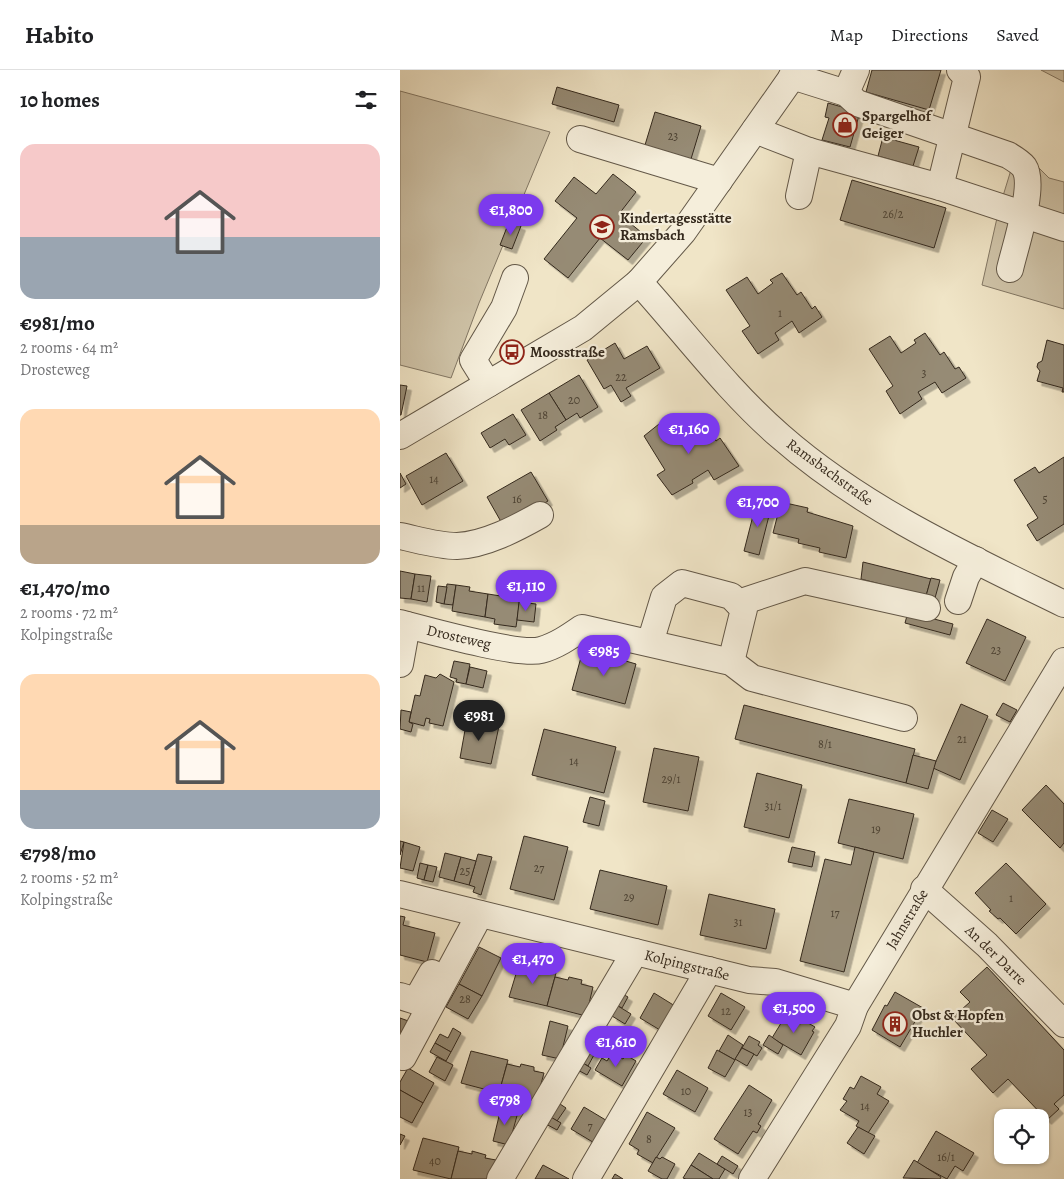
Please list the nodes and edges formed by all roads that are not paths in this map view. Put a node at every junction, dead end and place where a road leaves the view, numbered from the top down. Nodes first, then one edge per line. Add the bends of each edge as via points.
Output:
1 (960, 70) edge
2 (794, 73) edge
3 (851, 82) edge
4 (755, 130) junction
5 (953, 136) junction
6 (580, 139) dead end
7 (809, 151) junction
8 (719, 181) junction
9 (940, 187) junction
10 (799, 196) dead end
11 (1022, 214) junction
12 (1064, 228) edge
13 (1010, 269) dead end
14 (515, 278) dead end
15 (639, 282) junction
16 (488, 384) junction
17 (400, 436) edge
18 (540, 515) dead end
19 (400, 536) edge
20 (976, 560) junction
21 (958, 601) dead end
22 (738, 603) junction
23 (1064, 604) edge
24 (926, 608) dead end
25 (404, 624) edge
26 (650, 643) junction
27 (1064, 661) edge
28 (732, 662) junction
29 (400, 664) edge
30 (904, 718) dead end
31 (924, 890) junction
32 (400, 894) edge
33 (473, 913) junction
34 (635, 952) junction
35 (709, 970) junction
36 (400, 996) edge
37 (855, 1006) junction
38 (1064, 1024) edge
39 (403, 1057) dead end
40 (500, 1179) edge
41 (586, 1179) edge
42 (752, 1179) edge

1 - 5 street via 967,76
2 - 3 street
2 - 4 street
3 - 5 street via 857,103
4 - 7 street
4 - 8 street
5 - 9 street
5 - 11 street via 1008,155 1023,166 1028,176
6 - 8 street
7 - 9 street
7 - 10 street
8 - 15 street via 683,232
9 - 11 street
11 - 12 street
11 - 13 street
14 - 16 street via 504,308 473,360
15 - 16 street via 582,328
15 - 20 street, Ramsbachstraße via 738,394 804,456 868,501
16 - 17 street
18 - 19 street via 508,533 459,546
20 - 21 street
20 - 23 street, Ramsbachstraße
22 - 24 street via 805,581
22 - 26 street via 731,596 682,583 664,597
22 - 28 street via 744,609
25 - 26 street, Drosteweg via 518,651 539,651 582,628
25 - 29 street
26 - 28 street, Drosteweg
27 - 31 street, Jahnstraße
28 - 30 street via 752,678
31 - 37 street, Jahnstraße
31 - 38 street, An der Darre via 987,945
32 - 33 street, Kolpingstraße
33 - 34 street, Kolpingstraße
33 - 36 street via 416,1001
33 - 39 street
34 - 35 street, Kolpingstraße
34 - 40 street, Kolpingstraße
35 - 37 street, Kolpingstraße via 749,980 774,982
35 - 41 street
37 - 42 street, Jahnstraße via 848,1026

